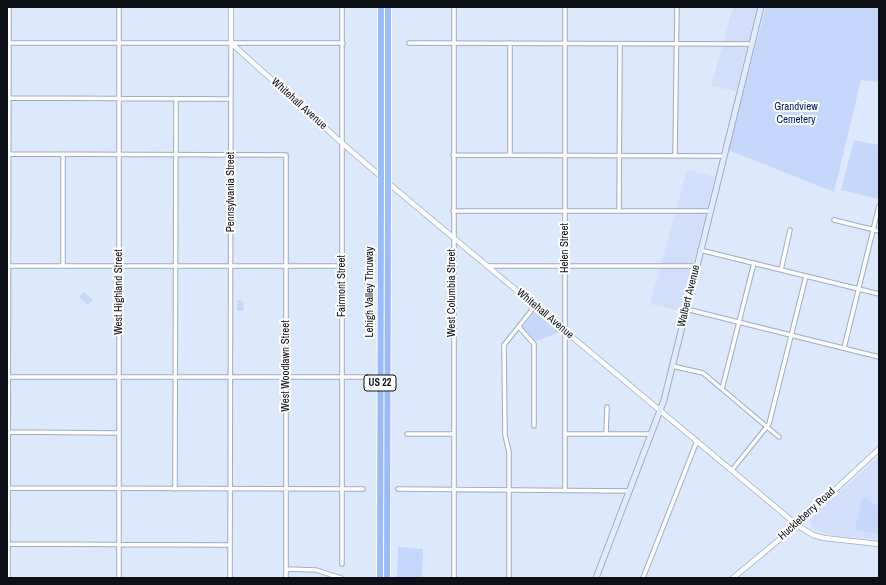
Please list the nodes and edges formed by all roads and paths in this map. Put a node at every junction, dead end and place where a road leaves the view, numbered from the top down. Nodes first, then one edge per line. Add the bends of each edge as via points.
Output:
1 (9, 7) edge
2 (119, 7) edge
3 (231, 7) edge
4 (342, 7) edge
5 (381, 7) edge
6 (388, 7) edge
7 (454, 7) edge
8 (565, 7) edge
9 (677, 7) edge
10 (760, 7) edge
11 (8, 43) edge
12 (120, 43) junction
13 (232, 43) junction
14 (342, 43) junction
15 (409, 43) dead end
16 (453, 43) junction
17 (510, 43) junction
18 (565, 43) junction
19 (620, 44) junction
20 (676, 44) junction
21 (752, 44) junction
22 (8, 98) edge
23 (120, 99) junction
24 (176, 99) junction
25 (231, 99) junction
26 (343, 144) junction
27 (8, 154) edge
28 (63, 154) junction
29 (175, 154) junction
30 (510, 154) junction
31 (119, 155) junction
32 (231, 155) junction
33 (453, 155) junction
34 (620, 155) junction
35 (564, 156) junction
36 (675, 156) junction
37 (723, 156) junction
38 (879, 206) edge
39 (8, 210) edge
40 (453, 211) junction
41 (564, 211) junction
42 (619, 211) junction
43 (710, 211) junction
44 (834, 220) dead end
45 (873, 229) junction
46 (790, 230) dead end
47 (879, 231) edge
48 (453, 237) junction
49 (700, 250) junction
50 (754, 263) junction
51 (7, 266) edge
52 (63, 266) junction
53 (119, 266) junction
54 (175, 266) junction
55 (230, 266) junction
56 (286, 266) junction
57 (342, 266) junction
58 (488, 266) junction
59 (565, 266) junction
60 (696, 266) junction
61 (781, 270) junction
62 (806, 276) junction
63 (859, 289) junction
64 (879, 294) edge
65 (535, 306) junction
66 (686, 309) junction
67 (7, 321) edge
68 (739, 322) junction
69 (519, 327) junction
70 (565, 331) junction
71 (792, 335) junction
72 (844, 348) junction
73 (879, 356) edge
74 (672, 366) junction
75 (7, 377) edge
76 (119, 377) junction
77 (369, 377) dead end
78 (175, 378) junction
79 (230, 378) junction
80 (286, 378) junction
81 (342, 378) junction
82 (722, 389) junction
83 (607, 407) dead end
84 (660, 410) junction
85 (534, 426) dead end
86 (767, 427) junction
87 (7, 432) edge
88 (119, 433) junction
89 (407, 434) dead end
90 (453, 434) junction
91 (565, 434) junction
92 (606, 434) junction
93 (651, 434) junction
94 (779, 437) dead end
95 (697, 441) junction
96 (879, 449) edge
97 (732, 470) junction
98 (8, 488) edge
99 (119, 489) junction
100 (174, 489) junction
101 (230, 489) junction
102 (286, 489) junction
103 (364, 489) dead end
104 (398, 489) dead end
105 (342, 490) junction
106 (453, 490) junction
107 (508, 490) junction
108 (564, 490) junction
109 (630, 491) junction
110 (797, 525) junction
111 (7, 544) edge
112 (119, 544) junction
113 (879, 544) edge
114 (230, 545) junction
115 (342, 564) dead end
116 (286, 569) junction
117 (8, 578) edge
118 (119, 578) edge
119 (230, 578) edge
120 (286, 578) edge
121 (340, 578) edge
122 (380, 578) edge
123 (387, 578) edge
124 (454, 578) edge
125 (509, 578) edge
126 (596, 578) edge
127 (643, 578) edge
128 (733, 578) edge

1 - 11 street
2 - 12 street, West Highland Street
3 - 13 street, Pennsylvania Street
4 - 14 street, Fairmont Street
5 - 122 highway, Lehigh Valley Thruway / US 22, bridge
6 - 123 highway, Lehigh Valley Thruway / US 22, bridge
7 - 16 street, West Columbia Street
8 - 18 street, Helen Street
9 - 20 street
10 - 21 main road, Walbert Avenue
11 - 12 street
11 - 22 street
12 - 13 street
12 - 23 street, West Highland Street
13 - 14 street
13 - 25 street, Pennsylvania Street
13 - 26 street, Whitehall Avenue
14 - 26 street, Fairmont Street
15 - 16 street
16 - 17 street
16 - 33 street, West Columbia Street
17 - 18 street
17 - 30 street
18 - 19 street
18 - 35 street, Helen Street
19 - 20 street
19 - 34 street
20 - 21 street
20 - 36 street
21 - 37 main road, Walbert Avenue
22 - 23 street
22 - 27 street
23 - 24 street
23 - 31 street, West Highland Street
24 - 25 street
24 - 29 street
25 - 32 street, Pennsylvania Street
26 - 48 street, Whitehall Avenue
26 - 57 street, Fairmont Street
27 - 28 street
27 - 39 street
28 - 31 street
28 - 52 street
29 - 31 street
29 - 32 street
29 - 54 street
30 - 33 street
30 - 35 street
31 - 53 street, West Highland Street
32 - 55 street, Pennsylvania Street
32 - 56 street, West Woodlawn Street via 286,155
33 - 40 street, West Columbia Street
34 - 35 street
34 - 36 street
34 - 42 street
35 - 41 street, Helen Street
36 - 37 street
37 - 43 main road, Walbert Avenue
38 - 45 street
39 - 51 street
40 - 41 street
40 - 48 street, West Columbia Street
41 - 42 street
41 - 59 street, Helen Street
42 - 43 street
43 - 49 main road, Walbert Avenue
44 - 45 street
45 - 47 street
45 - 63 street
46 - 61 street
48 - 58 street, Whitehall Avenue
48 - 90 street, West Columbia Street
49 - 50 street
49 - 60 main road, Walbert Avenue
50 - 61 street
50 - 68 street
51 - 52 street
51 - 67 street
52 - 53 street
53 - 54 street
53 - 76 street, West Highland Street
54 - 55 street
54 - 78 street
55 - 56 street
55 - 79 street, Pennsylvania Street
56 - 57 street
56 - 80 street, West Woodlawn Street
57 - 81 street, Fairmont Street
58 - 59 street
58 - 65 street, Whitehall Avenue
59 - 60 street
59 - 70 street, Helen Street
60 - 66 main road, Walbert Avenue
61 - 62 street
62 - 63 street
62 - 71 street
63 - 64 street
63 - 72 street
65 - 69 street
65 - 70 street, Whitehall Avenue
66 - 68 street
66 - 74 main road, Walbert Avenue
67 - 75 street
68 - 71 street
68 - 82 street
69 - 85 street via 534,344
69 - 107 street via 504,345
70 - 84 street, Whitehall Avenue
70 - 91 street, Helen Street
71 - 72 street
71 - 86 street
72 - 73 street
74 - 82 street via 703,373
74 - 84 main road, Walbert Avenue
75 - 76 street
75 - 87 street
76 - 78 street
76 - 88 street, West Highland Street
77 - 81 street
78 - 79 street
78 - 100 street
79 - 80 street
79 - 101 street, Pennsylvania Street
80 - 81 street
80 - 102 street, West Woodlawn Street
81 - 105 street, Fairmont Street
82 - 86 street
83 - 92 street
84 - 93 main road, Walbert Avenue
84 - 95 street, Whitehall Avenue
86 - 94 street
86 - 97 street
87 - 88 street
87 - 98 street
88 - 99 street, West Highland Street
89 - 90 street
90 - 106 street, West Columbia Street
91 - 92 street
91 - 108 street, Helen Street
92 - 93 street
93 - 109 main road, Walbert Avenue
95 - 97 street, Whitehall Avenue
95 - 127 street
96 - 110 street, Huckleberry Road
97 - 110 street, Whitehall Avenue
98 - 99 street
98 - 111 street
99 - 100 street
99 - 112 street, West Highland Street
100 - 101 street
101 - 102 street
101 - 114 street, Pennsylvania Street
102 - 105 street
102 - 116 street, West Woodlawn Street
103 - 105 street
104 - 106 street
105 - 115 street, Fairmont Street
106 - 107 street
106 - 124 street, West Columbia Street
107 - 108 street
107 - 125 street
108 - 109 street
109 - 126 main road, Walbert Avenue
110 - 113 street, Whitehall Avenue via 824,538
110 - 128 street, Huckleberry Road
111 - 112 street
111 - 117 street
112 - 114 street
112 - 118 street, West Highland Street
114 - 119 street, Pennsylvania Street
116 - 120 street, West Woodlawn Street
116 - 121 street via 316,570

